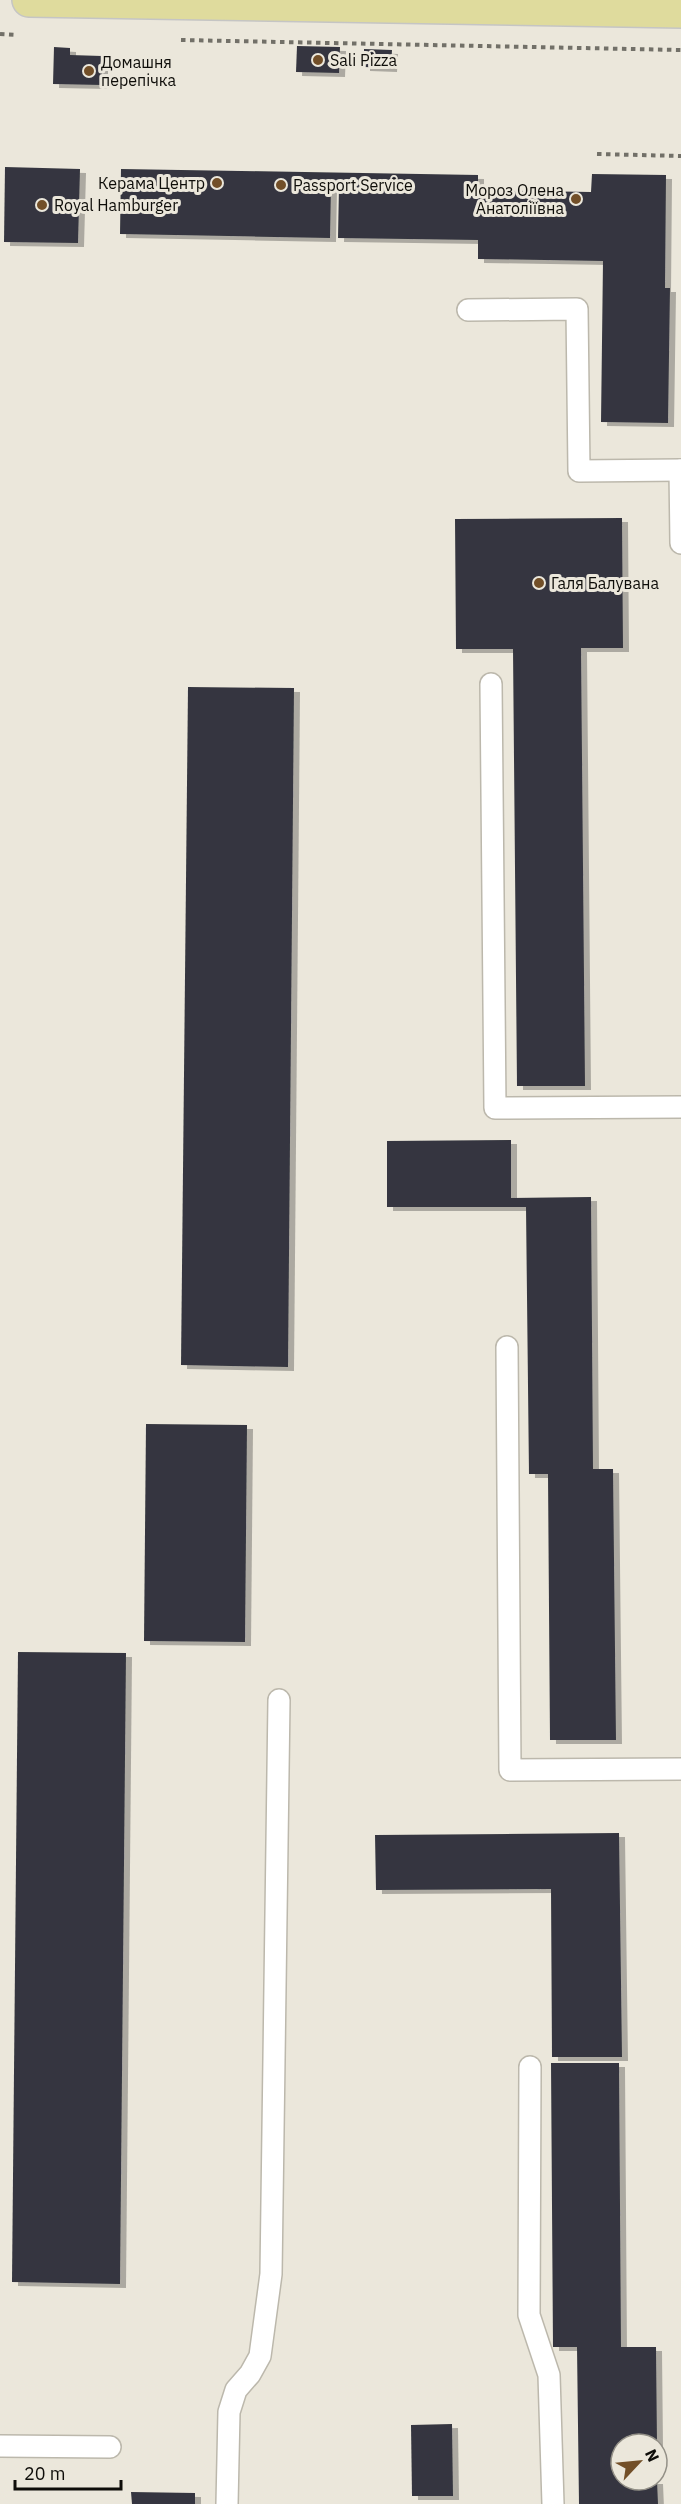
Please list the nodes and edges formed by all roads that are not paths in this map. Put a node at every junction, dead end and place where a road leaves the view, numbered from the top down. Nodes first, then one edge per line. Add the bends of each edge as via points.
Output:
1 (29, 0) edge
2 (681, 11) edge
3 (468, 310) dead end
4 (681, 470) edge
5 (681, 543) edge
6 (491, 684) dead end
7 (681, 1107) edge
8 (507, 1347) dead end
9 (279, 1700) dead end
10 (681, 1769) edge
11 (530, 2067) dead end
12 (0, 2446) edge
13 (110, 2447) dead end
14 (227, 2504) edge
15 (553, 2504) edge

1 - 2 main road
3 - 4 lane via 577,309 579,471
4 - 5 lane
6 - 7 lane via 495,1108
8 - 10 lane via 510,1770
9 - 14 lane via 271,2274 260,2356 236,2390 229,2412
11 - 15 lane via 529,2316 549,2375
12 - 13 lane

